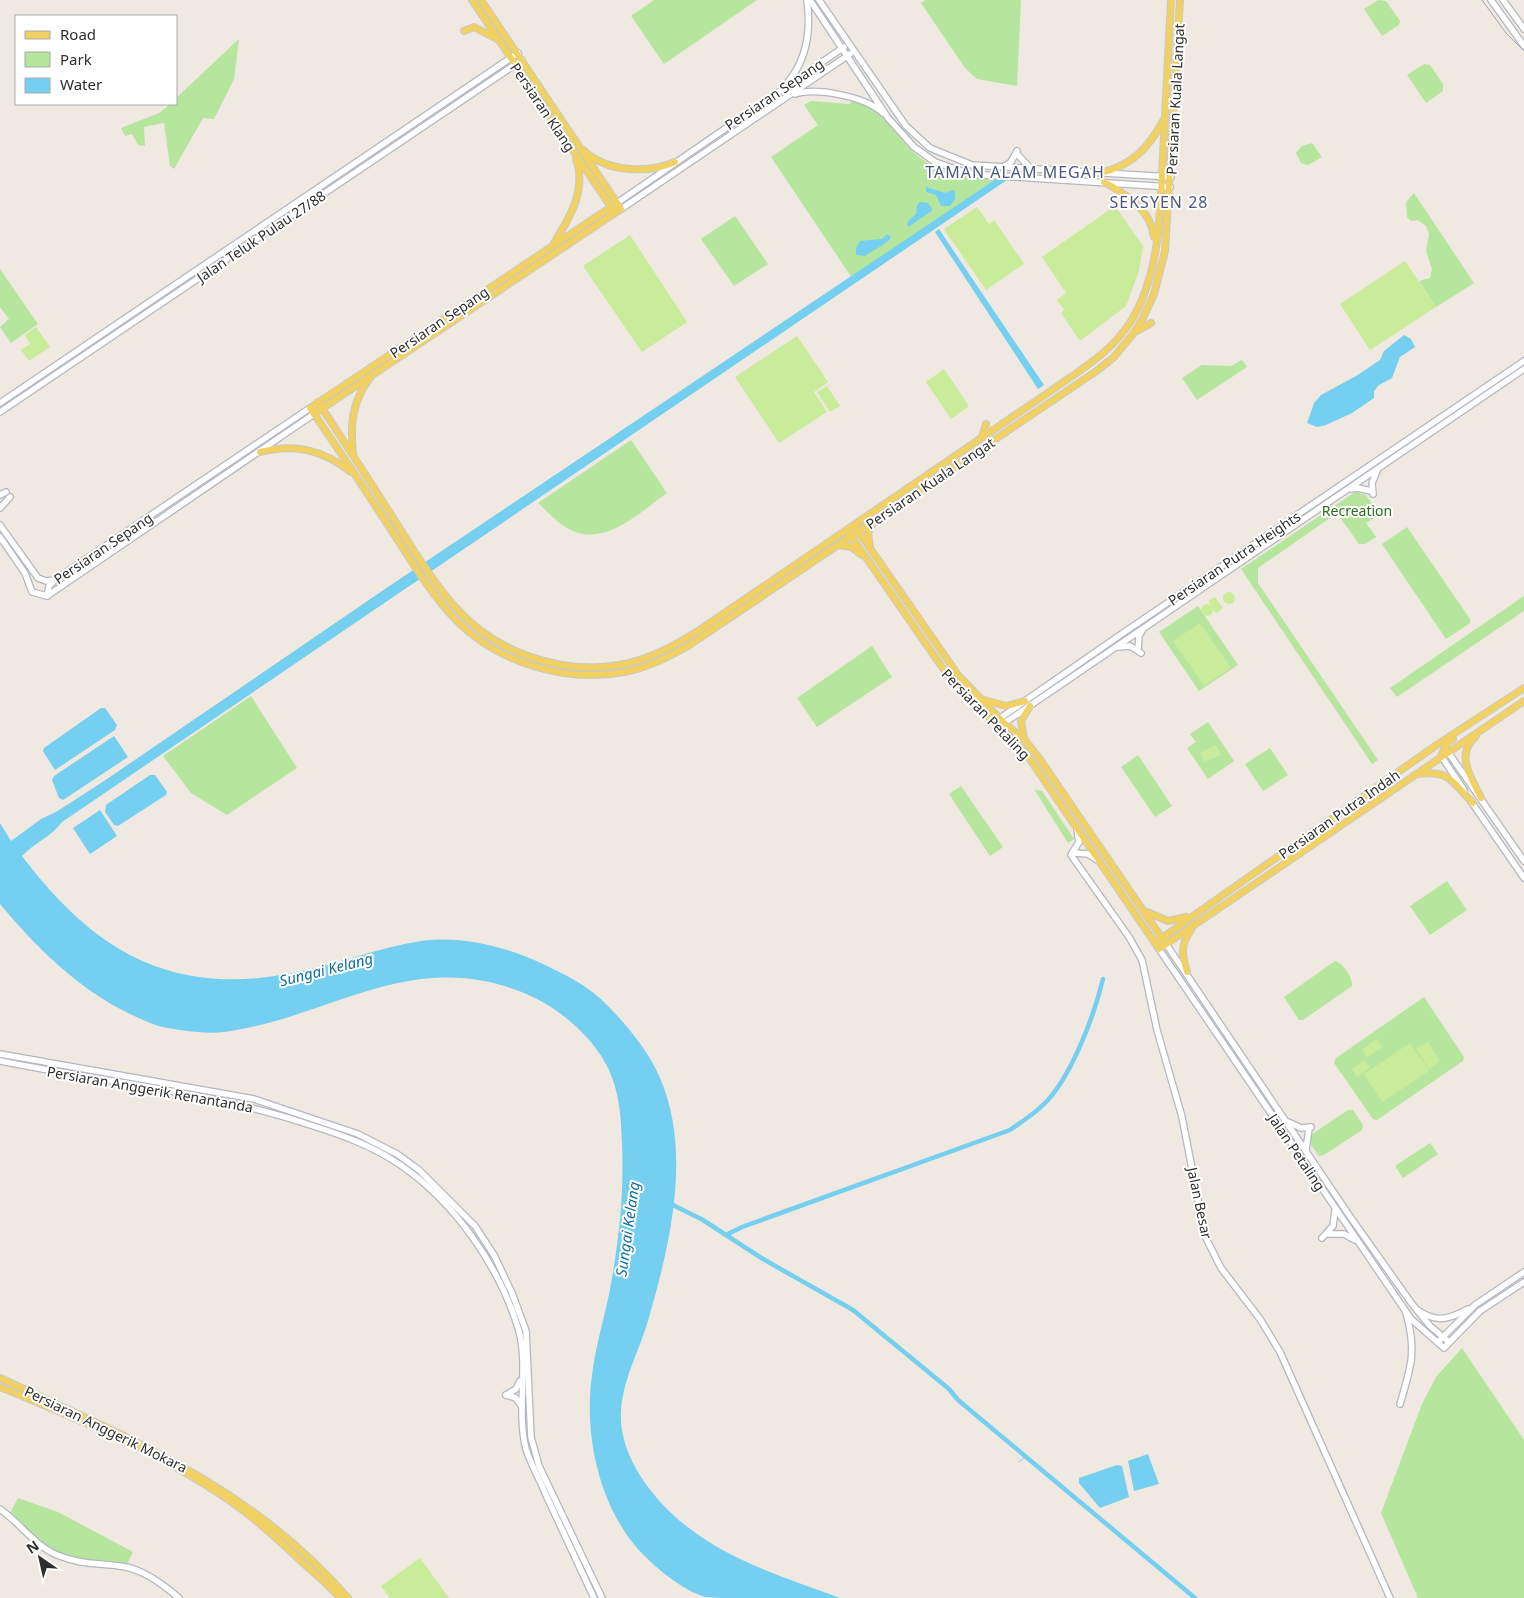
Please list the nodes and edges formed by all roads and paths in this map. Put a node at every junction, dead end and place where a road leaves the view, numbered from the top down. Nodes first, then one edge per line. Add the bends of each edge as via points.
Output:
1 (472, 0) edge
2 (482, 0) edge
3 (808, 0) edge
4 (819, 0) edge
5 (1172, 0) edge
6 (1180, 0) edge
7 (1491, 0) edge
8 (1503, 0) edge
9 (1524, 29) edge
10 (464, 31) dead end
11 (498, 39) junction
12 (849, 44) junction
13 (1524, 46) edge
14 (843, 49) junction
15 (853, 51) junction
16 (518, 53) junction
17 (847, 55) junction
18 (511, 58) junction
19 (522, 60) junction
20 (515, 65) junction
21 (784, 88) junction
22 (789, 96) junction
23 (888, 118) junction
24 (1165, 118) junction
25 (576, 142) junction
26 (572, 149) junction
27 (675, 162) junction
28 (1003, 168) junction
29 (1031, 168) junction
30 (1100, 173) junction
31 (1162, 176) junction
32 (1171, 177) junction
33 (1104, 182) junction
34 (1161, 186) junction
35 (1170, 187) junction
36 (616, 202) junction
37 (610, 207) junction
38 (621, 209) junction
39 (615, 213) junction
40 (552, 246) junction
41 (1155, 246) junction
42 (516, 270) junction
43 (520, 276) junction
44 (1139, 302) junction
45 (1149, 307) junction
46 (1143, 318) junction
47 (1124, 332) junction
48 (1133, 334) junction
49 (1524, 361) edge
50 (1524, 369) edge
51 (374, 373) junction
52 (318, 402) junction
53 (0, 403) edge
54 (310, 408) junction
55 (322, 409) junction
56 (0, 412) edge
57 (314, 414) junction
58 (1000, 426) junction
59 (979, 440) junction
60 (260, 452) junction
61 (353, 455) junction
62 (1378, 469) junction
63 (356, 476) junction
64 (1346, 491) junction
65 (5, 495) edge
66 (0, 508) edge
67 (875, 520) junction
68 (0, 525) edge
69 (854, 525) junction
70 (847, 530) junction
71 (858, 531) junction
72 (851, 536) junction
73 (0, 537) edge
74 (838, 545) junction
75 (870, 547) junction
76 (90, 556) junction
77 (867, 559) junction
78 (95, 563) junction
79 (428, 579) junction
80 (56, 580) junction
81 (47, 596) junction
82 (736, 605) junction
83 (740, 612) junction
84 (1144, 627) junction
85 (1114, 648) junction
86 (1524, 688) edge
87 (979, 697) junction
88 (1524, 701) edge
89 (1027, 703) junction
90 (999, 723) junction
91 (1467, 725) junction
92 (1486, 727) junction
93 (1024, 739) junction
94 (1444, 753) junction
95 (1404, 769) junction
96 (1416, 774) junction
97 (1371, 792) junction
98 (1481, 798) junction
99 (1376, 802) junction
100 (1473, 803) junction
101 (1332, 820) junction
102 (1076, 828) junction
103 (1335, 830) junction
104 (1074, 853) junction
105 (1520, 855) junction
106 (1524, 861) edge
107 (1101, 864) junction
108 (1518, 870) junction
109 (1524, 878) edge
110 (1144, 910) junction
111 (1194, 914) junction
112 (1199, 922) junction
113 (1164, 941) junction
114 (1157, 946) junction
115 (1187, 972) junction
116 (0, 1054) edge
117 (0, 1061) edge
118 (228, 1093) junction
119 (227, 1101) junction
120 (1286, 1121) junction
121 (1306, 1150) junction
122 (1334, 1206) junction
123 (1328, 1234) dead end
124 (482, 1236) junction
125 (1322, 1238) dead end
126 (475, 1240) junction
127 (1358, 1242) junction
128 (1524, 1272) edge
129 (1524, 1282) edge
130 (1412, 1304) junction
131 (1475, 1306) junction
132 (1404, 1309) junction
133 (1443, 1337) junction
134 (1449, 1342) junction
135 (1437, 1343) junction
136 (523, 1374) junction
137 (0, 1378) edge
138 (0, 1387) edge
139 (1400, 1404) dead end
140 (522, 1406) junction
141 (0, 1509) edge
142 (179, 1598) edge
143 (340, 1598) edge
144 (348, 1598) edge
145 (594, 1598) edge
146 (602, 1598) edge
147 (1390, 1598) edge

1 - 11 main road, Persiaran Klang
2 - 16 main road, Persiaran Klang
3 - 14 main road
3 - 21 main road via 806,45 795,72
4 - 12 main road
5 - 24 main road, Persiaran Kuala Langat
6 - 32 main road, Persiaran Kuala Langat
7 - 13 main road
8 - 9 main road
10 - 11 main road via 474,28
11 - 18 main road, Persiaran Klang
12 - 14 main road, Persiaran Sepang
12 - 15 main road
14 - 17 main road
14 - 21 main road, Persiaran Sepang
15 - 17 main road, Persiaran Sepang
15 - 28 main road via 906,126 923,143 960,162
16 - 18 main road, Jalan Teluk Pulau 27/88
16 - 19 main road, Persiaran Klang
17 - 22 main road, Persiaran Sepang
17 - 23 main road
18 - 20 main road, Persiaran Klang
18 - 53 main road, Jalan Teluk Pulau 27/88
19 - 20 main road, Jalan Teluk Pulau 27/88
19 - 25 main road, Persiaran Klang
20 - 26 main road, Persiaran Klang
20 - 56 main road, Jalan Teluk Pulau 27/88
21 - 27 main road, Persiaran Sepang
22 - 23 main road via 805,93 846,96 869,103
22 - 38 main road, Persiaran Sepang
23 - 33 main road via 900,134 928,158 958,171
24 - 30 main road via 1141,154 1127,164
24 - 31 main road, Persiaran Kuala Langat
25 - 27 main road via 592,157 625,168 659,169
25 - 36 main road, Persiaran Klang
26 - 37 main road, Persiaran Klang
26 - 40 main road via 578,169 576,199 571,216
27 - 36 main road, Persiaran Sepang
28 - 29 main road
28 - 29 main road via 1017,152
29 - 30 main road
30 - 31 main road
31 - 32 main road
31 - 34 main road, Persiaran Kuala Langat
32 - 35 main road, Persiaran Kuala Langat
33 - 34 main road
33 - 41 main road via 1140,207 1153,232
34 - 35 main road
34 - 41 main road, Persiaran Kuala Langat
35 - 45 main road, Persiaran Kuala Langat via 1163,263
36 - 37 main road, Persiaran Sepang
36 - 38 main road, Persiaran Klang
37 - 39 main road, Persiaran Klang
37 - 40 main road, Persiaran Sepang
38 - 39 main road, Persiaran Sepang
39 - 43 main road, Persiaran Sepang
40 - 42 main road, Persiaran Sepang
41 - 44 main road, Persiaran Kuala Langat
42 - 43 main road
42 - 52 main road, Persiaran Sepang
43 - 51 main road, Persiaran Sepang
44 - 46 main road
44 - 47 main road, Persiaran Kuala Langat
45 - 46 main road, Persiaran Kuala Langat
45 - 48 main road via 1152,323
46 - 47 main road
46 - 48 main road, Persiaran Kuala Langat
47 - 58 main road, Persiaran Kuala Langat via 1100,356
48 - 67 main road, Persiaran Kuala Langat via 1101,368
49 - 89 main road, Persiaran Putra Heights
50 - 62 main road, Persiaran Putra Heights
51 - 55 main road, Persiaran Sepang
51 - 61 main road via 360,394 352,415
52 - 54 main road, Persiaran Sepang
52 - 55 main road
54 - 57 main road
54 - 76 main road, Persiaran Sepang
55 - 57 main road, Persiaran Sepang
55 - 61 main road
57 - 60 main road, Persiaran Sepang
57 - 63 main road
58 - 59 main road, Persiaran Kuala Langat
58 - 59 main road via 986,425
59 - 69 main road, Persiaran Kuala Langat
60 - 63 main road via 284,447 309,450 333,459
60 - 78 main road, Persiaran Sepang
61 - 79 main road via 421,562
62 - 64 main road, Persiaran Putra Heights
62 - 64 main road via 1372,493 1358,488
63 - 79 main road via 414,565
64 - 84 main road, Persiaran Putra Heights
65 - 66 main road
67 - 71 main road, Persiaran Kuala Langat
67 - 75 main road via 869,530
68 - 80 main road via 38,578
69 - 70 main road, Persiaran Kuala Langat
69 - 71 main road, Persiaran Petaling
70 - 72 main road, Persiaran Petaling
70 - 82 main road, Persiaran Kuala Langat
71 - 72 main road, Persiaran Kuala Langat
71 - 75 main road, Persiaran Petaling
72 - 74 main road, Persiaran Kuala Langat
72 - 77 main road, Persiaran Petaling
73 - 81 main road via 25,572 32,592
74 - 77 main road via 851,546
74 - 83 main road, Persiaran Kuala Langat
75 - 87 main road, Persiaran Petaling via 953,668
76 - 78 main road
76 - 80 main road, Persiaran Sepang
77 - 90 main road, Persiaran Petaling via 951,680
78 - 81 main road, Persiaran Sepang
79 - 82 main road, Persiaran Kuala Langat via 461,613 495,640 536,659 570,666 620,665 651,656
79 - 83 main road, Persiaran Kuala Langat via 457,621 491,648 542,668 575,674 624,672 656,662 688,646
80 - 81 main road, Persiaran Sepang via 49,586
82 - 83 main road
84 - 85 main road, Persiaran Putra Heights
84 - 85 main road via 1140,632 1140,651 1130,646
85 - 89 main road, Persiaran Putra Heights
86 - 91 main road, Persiaran Putra Indah
87 - 89 main road via 991,704 1006,706
87 - 90 main road, Persiaran Petaling
88 - 92 main road, Persiaran Putra Indah
89 - 90 main road, Persiaran Putra Heights
89 - 93 main road via 1021,721
90 - 93 main road, Persiaran Petaling
90 - 102 main road, Persiaran Petaling via 1025,752
91 - 94 main road via 1447,743
91 - 95 main road, Persiaran Putra Indah
92 - 94 main road, Persiaran Putra Indah
92 - 98 main road via 1472,739 1466,752 1466,771
93 - 110 main road, Persiaran Petaling
94 - 95 main road via 1432,752
94 - 96 main road, Persiaran Putra Indah
94 - 98 main road
94 - 100 main road
95 - 97 main road, Persiaran Putra Indah
96 - 99 main road, Persiaran Putra Indah
96 - 100 main road via 1434,772 1446,775
97 - 99 main road via 1355,810
97 - 101 main road, Persiaran Putra Indah
98 - 105 main road
99 - 103 main road, Persiaran Putra Indah
100 - 108 main road
101 - 103 main road via 1346,813 1349,815
101 - 111 main road, Persiaran Putra Indah
102 - 104 main road via 1079,842
102 - 107 main road, Persiaran Petaling
103 - 112 main road, Persiaran Putra Indah
104 - 107 main road via 1092,856
104 - 147 main road, Jalan Besar via 1071,855 1133,943 1144,965 1210,1248 1280,1352
105 - 106 main road
105 - 108 main road via 1516,859
107 - 114 main road, Persiaran Petaling
108 - 109 main road
110 - 111 main road via 1168,921
110 - 113 main road, Persiaran Petaling
111 - 113 main road, Persiaran Putra Indah
112 - 113 main road, Persiaran Putra Indah
112 - 115 main road via 1183,945 1182,956
113 - 114 main road, Persiaran Putra Indah
113 - 115 main road, Jalan Petaling
114 - 122 main road, Jalan Petaling
115 - 120 main road, Jalan Petaling
116 - 118 main road, Persiaran Anggerik Renantanda
117 - 119 main road, Persiaran Anggerik Renantanda
118 - 119 main road
118 - 124 main road, Persiaran Anggerik Renantanda via 328,1123 380,1144 419,1170
119 - 126 main road, Persiaran Anggerik Renantanda via 332,1132 381,1154 420,1181
120 - 121 main road, Jalan Petaling
120 - 121 main road via 1301,1128 1310,1128
121 - 130 main road, Jalan Petaling
122 - 125 main road via 1335,1221
122 - 127 main road, Jalan Petaling
123 - 127 main road via 1344,1234
124 - 126 main road
124 - 146 main road, Persiaran Anggerik Renantanda via 502,1271 526,1331 531,1437 540,1466
126 - 136 main road, Persiaran Anggerik Renantanda via 500,1281 519,1332
127 - 132 main road, Jalan Petaling
128 - 131 main road
129 - 134 main road via 1480,1312
130 - 131 main road via 1437,1319 1450,1318
130 - 133 main road, Jalan Petaling
131 - 133 main road
132 - 135 main road, Jalan Petaling
132 - 139 main road via 1413,1354
133 - 134 main road, Jalan Petaling
133 - 135 main road
134 - 135 main road, Jalan Petaling via 1444,1348
136 - 140 main road, Persiaran Anggerik Renantanda
136 - 140 main road via 518,1386 506,1395 516,1398
137 - 144 main road, Persiaran Anggerik Mokara via 136,1440 204,1477 272,1526
138 - 143 main road, Persiaran Anggerik Mokara via 116,1438 201,1484 254,1520
140 - 145 main road, Persiaran Anggerik Renantanda via 526,1448
141 - 142 main road via 55,1554 79,1563 137,1570

